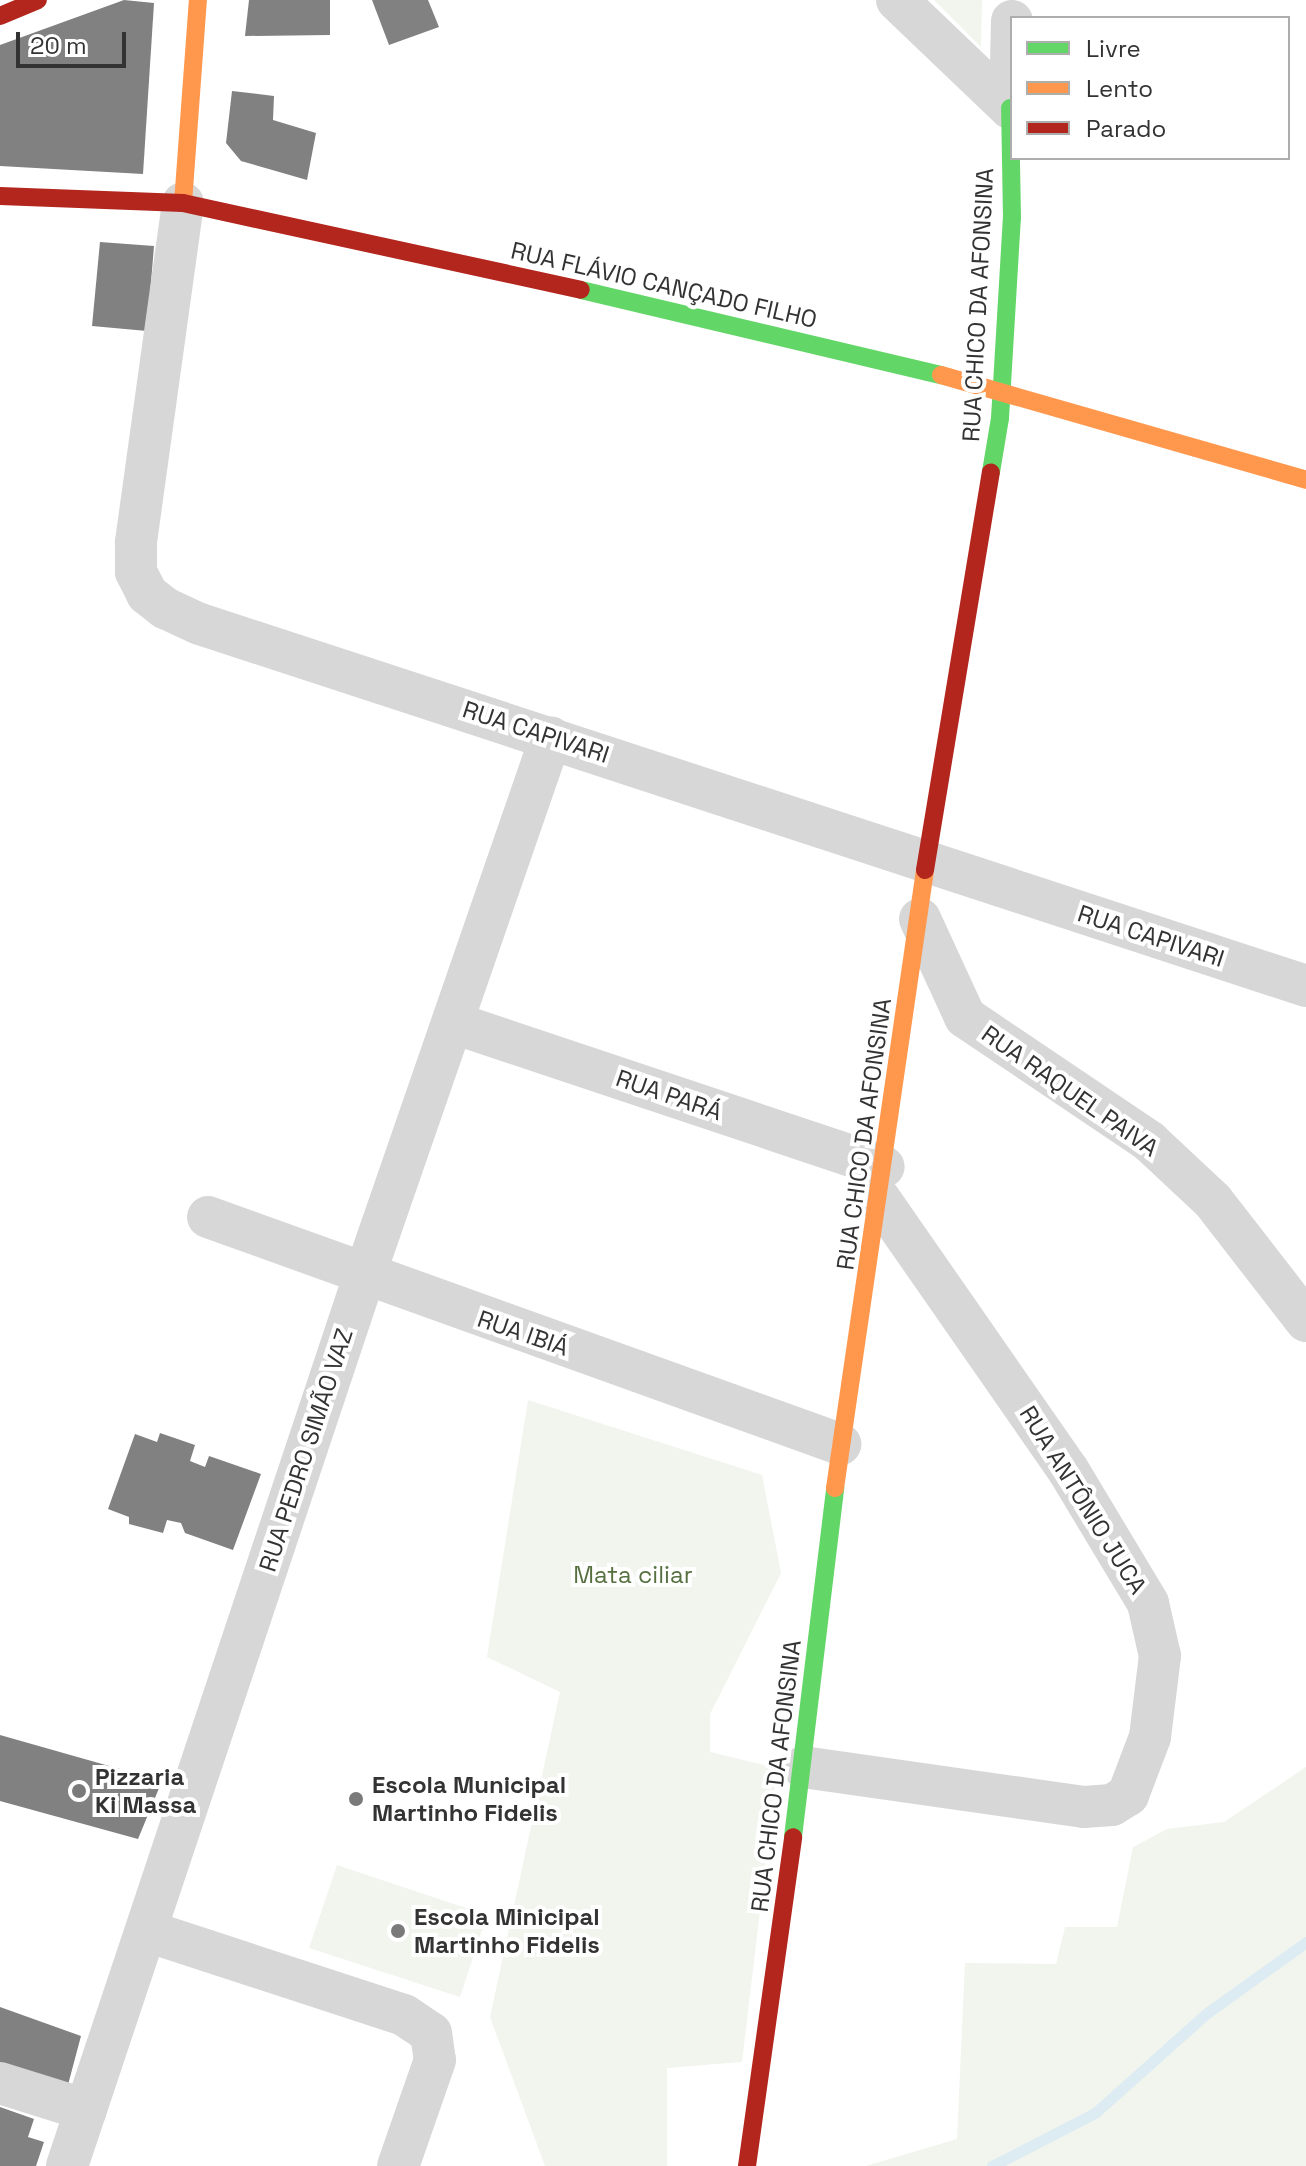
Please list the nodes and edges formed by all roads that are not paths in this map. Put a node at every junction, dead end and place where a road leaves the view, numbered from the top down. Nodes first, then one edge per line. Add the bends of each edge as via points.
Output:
1 (38, 0) edge
2 (198, 0) edge
3 (897, 0) edge
4 (0, 16) edge
5 (1010, 108) edge
6 (1011, 160) edge
7 (0, 196) edge
8 (183, 203) junction
9 (1003, 390) junction
10 (1306, 480) edge
11 (551, 737) junction
12 (926, 863) junction
13 (920, 919) junction
14 (1306, 986) edge
15 (454, 1023) junction
16 (882, 1183) junction
17 (208, 1217) dead end
18 (364, 1277) junction
19 (1306, 1321) edge
20 (840, 1444) junction
21 (803, 1767) junction
22 (147, 1931) junction
23 (0, 2083) edge
24 (86, 2110) junction
25 (67, 2166) edge
26 (398, 2166) edge
27 (747, 2166) edge

1 - 4 street
2 - 8 street
3 - 5 street
6 - 9 street, RUA CHICO DA AFONSINA
7 - 8 street, RUA FLÁVIO CANÇADO FILHO
8 - 9 street, RUA FLÁVIO CANÇADO FILHO via 442,257
8 - 11 street, RUA CAPIVARI via 138,512 136,572 147,594 200,624
9 - 10 street, RUA FLÁVIO CANÇADO FILHO
9 - 12 street, RUA CHICO DA AFONSINA
11 - 12 street, RUA CAPIVARI
11 - 15 street, RUA PEDRO SIMÃO VAZ
12 - 13 street, RUA CHICO DA AFONSINA
12 - 14 street, RUA CAPIVARI
13 - 16 street, RUA CHICO DA AFONSINA
13 - 19 street, RUA RAQUEL PAIVA via 965,1017 1150,1142 1213,1201
15 - 16 street, RUA PARÁ
15 - 18 street, RUA PEDRO SIMÃO VAZ
16 - 20 street, RUA CHICO DA AFONSINA
16 - 21 street, RUA ANTÔNIO JUCA via 1141,1590 1157,1626 1160,1656 1150,1737 1128,1795 1112,1805 1084,1807
17 - 18 street, RUA IBIÁ
18 - 20 street, RUA IBIÁ
18 - 22 street, RUA PEDRO SIMÃO VAZ
20 - 21 street, RUA CHICO DA AFONSINA
21 - 27 street, RUA CHICO DA AFONSINA
22 - 24 street, RUA PEDRO SIMÃO VAZ
22 - 26 street via 404,2015 431,2033 435,2060
23 - 24 street
24 - 25 street, RUA PEDRO SIMÃO VAZ

